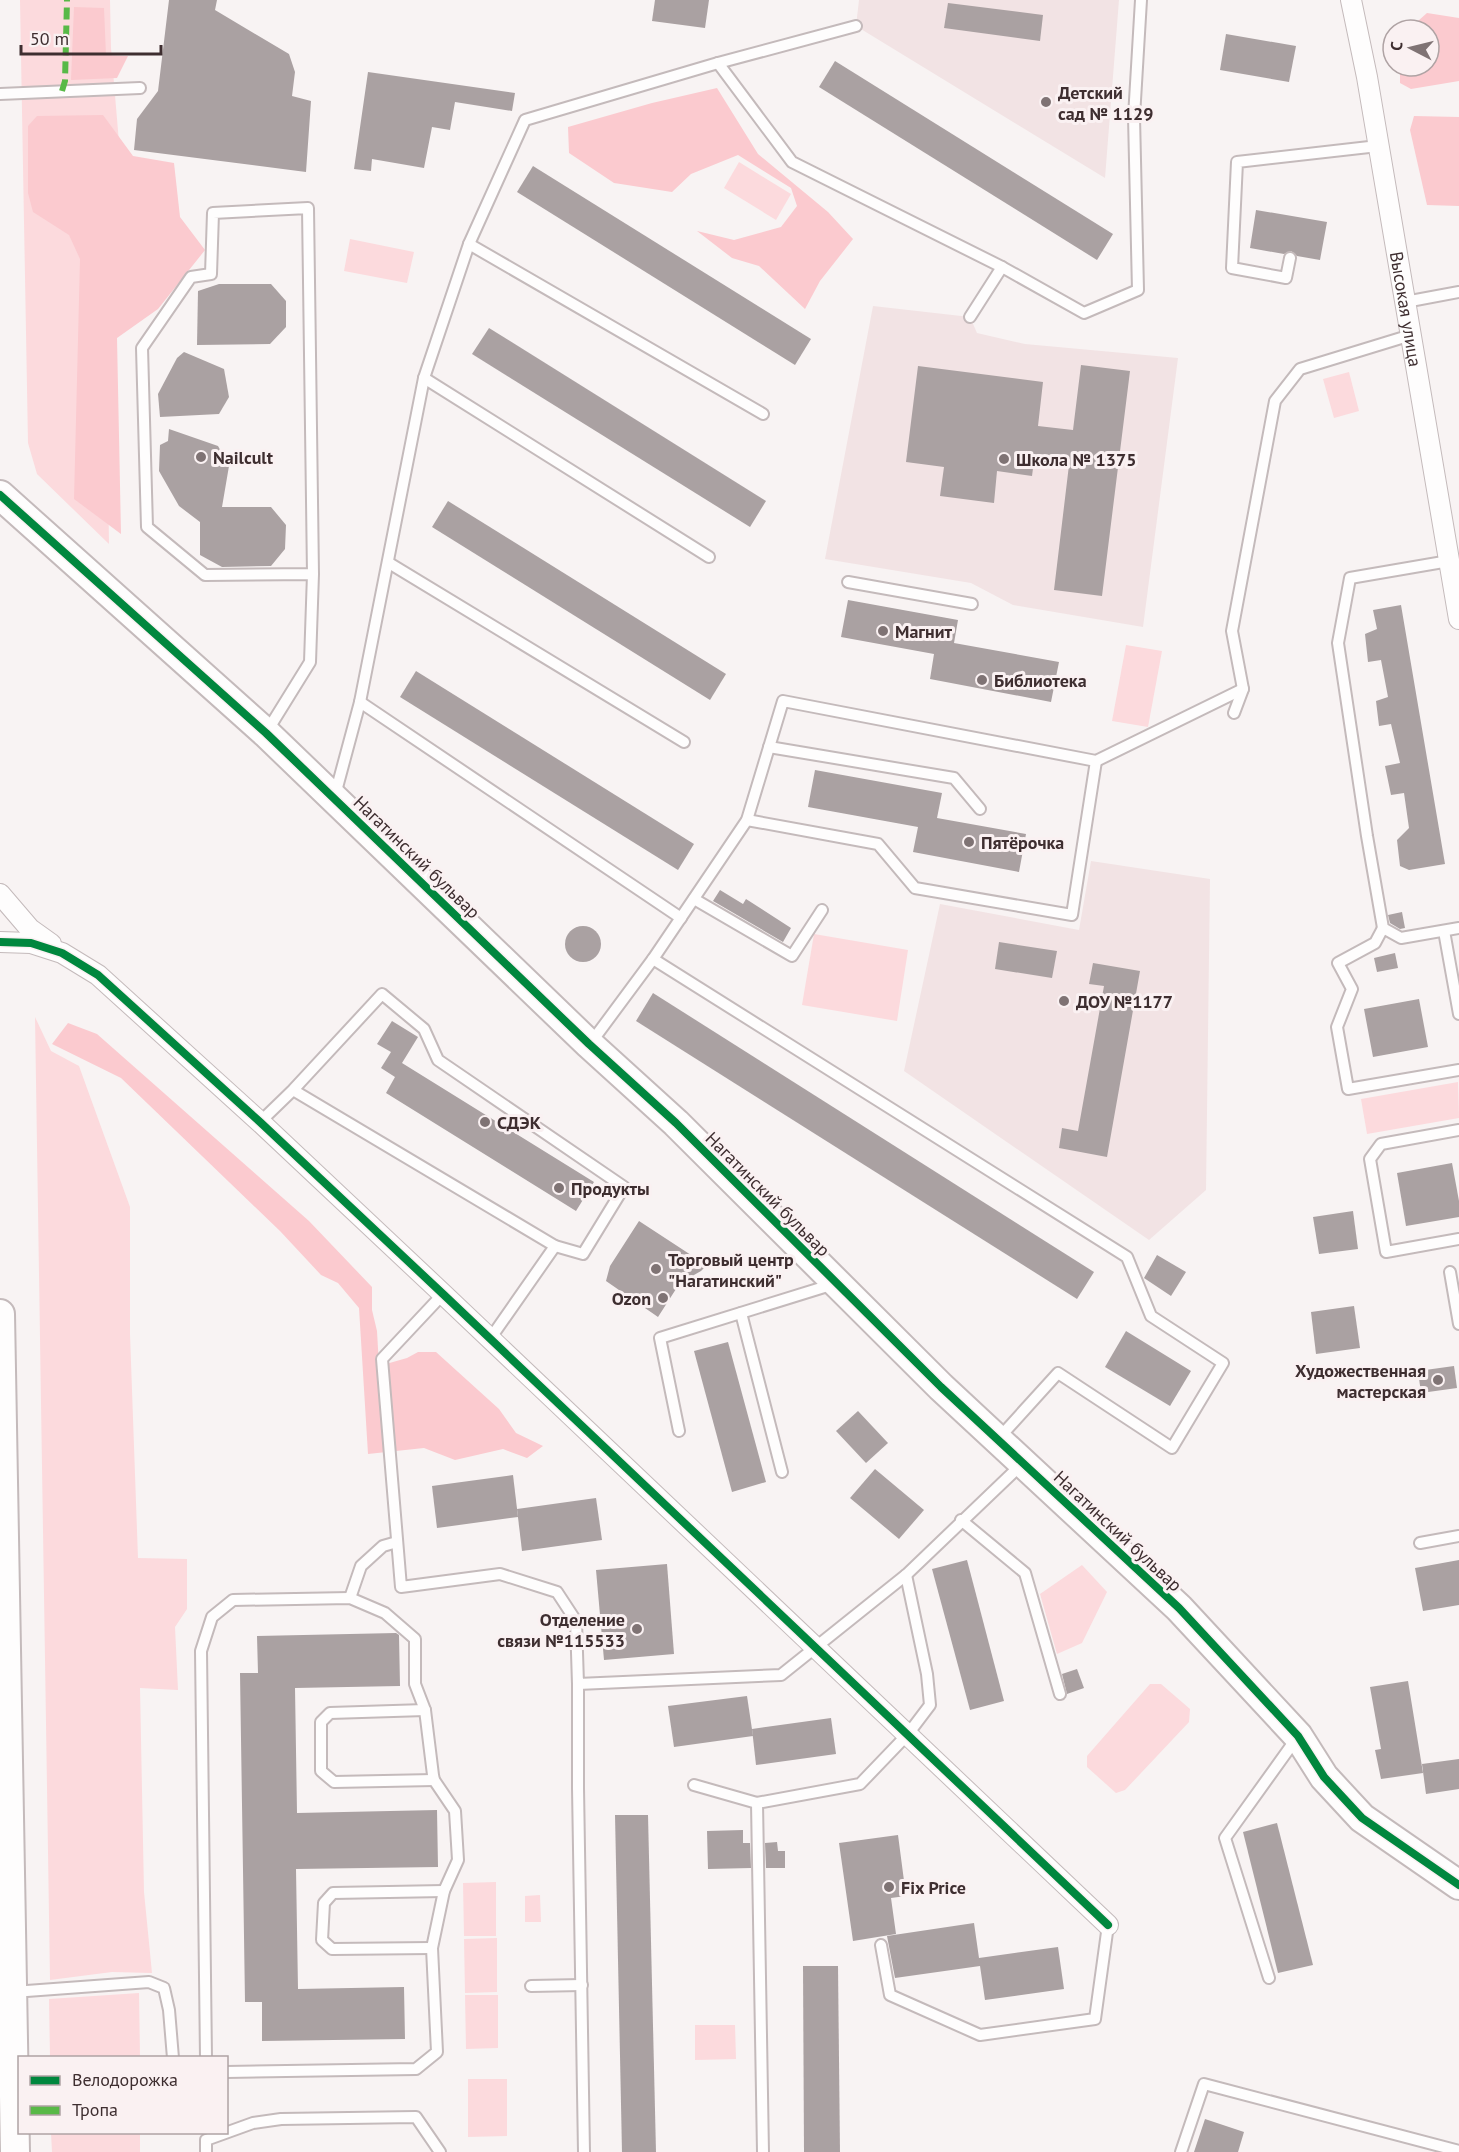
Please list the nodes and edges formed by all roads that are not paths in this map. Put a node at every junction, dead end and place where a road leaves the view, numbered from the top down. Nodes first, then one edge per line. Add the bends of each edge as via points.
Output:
1 (1141, 0) edge
2 (1352, 0) edge
3 (856, 26) dead end
4 (718, 63) junction
5 (141, 88) dead end
6 (0, 94) edge
7 (1378, 146) junction
8 (469, 244) junction
9 (1290, 258) dead end
10 (1002, 267) junction
11 (1459, 292) edge
12 (1405, 302) junction
13 (970, 317) dead end
14 (1411, 335) junction
15 (424, 378) junction
16 (763, 414) dead end
17 (0, 495) edge
18 (0, 527) edge
19 (42, 533) junction
20 (708, 557) dead end
21 (1449, 561) junction
22 (389, 563) junction
23 (313, 574) junction
24 (848, 582) dead end
25 (972, 604) dead end
26 (1459, 619) edge
27 (1243, 689) junction
28 (360, 702) junction
29 (1234, 713) dead end
30 (266, 733) junction
31 (684, 742) dead end
32 (769, 747) junction
33 (1095, 761) junction
34 (334, 798) junction
35 (980, 809) dead end
36 (747, 820) junction
37 (0, 894) edge
38 (694, 899) junction
39 (822, 910) dead end
40 (681, 918) junction
41 (1383, 928) junction
42 (1459, 928) edge
43 (1444, 931) junction
44 (0, 942) edge
45 (62, 953) junction
46 (653, 959) junction
47 (1459, 1014) edge
48 (589, 1044) junction
49 (1459, 1070) edge
50 (293, 1090) junction
51 (260, 1122) junction
52 (1459, 1130) edge
53 (1459, 1239) edge
54 (555, 1246) junction
55 (1450, 1272) dead end
56 (837, 1283) junction
57 (443, 1294) junction
58 (741, 1313) junction
59 (0, 1314) edge
60 (1459, 1324) edge
61 (490, 1339) junction
62 (679, 1431) dead end
63 (998, 1439) junction
64 (1023, 1463) junction
65 (782, 1472) dead end
66 (962, 1520) junction
67 (1459, 1536) edge
68 (397, 1542) junction
69 (1420, 1543) dead end
70 (906, 1575) junction
71 (350, 1598) junction
72 (816, 1646) junction
73 (578, 1684) junction
74 (1060, 1694) dead end
75 (425, 1710) junction
76 (908, 1734) junction
77 (1298, 1736) junction
78 (434, 1780) junction
79 (694, 1785) dead end
80 (757, 1803) junction
81 (1459, 1885) edge
82 (444, 1891) junction
83 (1108, 1925) joint
84 (881, 1945) dead end
85 (432, 1948) junction
86 (1269, 1978) dead end
87 (582, 1985) junction
88 (531, 1986) dead end
89 (13, 1992) junction
90 (173, 2056) edge
91 (206, 2056) edge
92 (228, 2072) edge
93 (228, 2130) edge
94 (206, 2136) edge
95 (1459, 2151) edge
96 (15, 2152) edge
97 (206, 2152) edge
98 (440, 2152) edge
99 (584, 2152) edge
100 (763, 2152) edge
101 (1181, 2152) edge

1 - 10 lane via 1134,117 1138,290 1084,314
2 - 7 street, Высокая улица
3 - 4 lane
4 - 8 lane via 525,120
4 - 10 lane via 792,162
5 - 6 lane
7 - 9 lane via 1237,162 1232,268 1286,278
7 - 12 street, Высокая улица
8 - 15 lane
8 - 16 lane
10 - 13 lane
11 - 12 lane
12 - 14 street, Высокая улица
14 - 21 street, Высокая улица
14 - 27 lane via 1300,369 1275,401 1232,631
15 - 20 lane
15 - 22 lane
17 - 19 street
18 - 19 street, Нагатинский бульвар via 22,526
19 - 30 street, Нагатинский бульвар
21 - 26 street, Высокая улица
21 - 41 lane via 1350,578 1338,643
22 - 28 lane
22 - 31 lane
23 - 23 lane via 308,208 213,213 211,274 191,277 142,348 147,527 205,575
23 - 30 lane via 310,662
24 - 25 lane
27 - 29 lane
27 - 33 lane
28 - 34 lane
28 - 40 lane
30 - 34 street, Нагатинский бульвар
32 - 33 lane via 783,701
32 - 35 lane via 954,778
32 - 36 lane
33 - 36 lane via 1072,915 915,888 878,844
34 - 48 street, Нагатинский бульвар
36 - 38 lane
37 - 45 street via 30,929
38 - 39 lane via 792,956
38 - 40 lane
40 - 46 lane
41 - 43 lane via 1401,938
41 - 49 lane via 1375,943 1338,963 1352,989 1337,1027 1348,1089
42 - 43 lane
43 - 47 lane
44 - 45 street via 31,943
45 - 51 street via 98,975
46 - 48 lane
46 - 63 lane via 1127,1257 1151,1316 1223,1363 1172,1448 1058,1373
48 - 56 street, Нагатинский бульвар via 676,1123
50 - 51 lane
50 - 54 lane
50 - 54 lane via 382,994 424,1029 438,1060 624,1187 583,1254
51 - 57 street
52 - 53 lane via 1381,1144 1370,1159 1386,1251
54 - 61 lane
55 - 60 lane
56 - 58 lane
56 - 63 street, Нагатинский бульвар
57 - 61 street
57 - 68 lane via 382,1359
58 - 62 lane via 660,1338
58 - 65 lane
59 - 89 street
61 - 72 street
63 - 64 street, Нагатинский бульвар
64 - 66 lane
64 - 77 street, Нагатинский бульвар via 1179,1608
66 - 70 lane
66 - 74 lane via 1025,1573
67 - 69 lane
68 - 71 lane via 383,1546 361,1566
68 - 73 lane via 401,1587 500,1574 557,1592 576,1621
70 - 72 lane
70 - 76 lane via 930,1705
71 - 75 lane via 386,1612 415,1639 415,1684
71 - 91 lane via 233,1600 212,1617 201,1651
72 - 73 lane via 781,1675
72 - 76 street
73 - 87 lane
75 - 78 lane
75 - 78 lane via 330,1713 321,1722 321,1771 334,1782
76 - 80 lane via 860,1784
76 - 83 street
77 - 81 street, Нагатинский бульвар via 1324,1777 1362,1818
77 - 86 lane via 1225,1838
78 - 82 lane via 455,1811 458,1860
79 - 80 lane
80 - 100 lane
82 - 85 lane
82 - 85 lane via 333,1893 324,1903 322,1940 332,1949
83 - 84 lane via 1095,2019 980,2036 890,1995
85 - 92 lane via 437,2052 416,2069
87 - 88 lane
87 - 99 lane
89 - 90 lane via 149,1982 164,1988
89 - 96 street
93 - 98 lane via 280,2119 416,2117
94 - 97 lane
95 - 101 lane via 1204,2084

